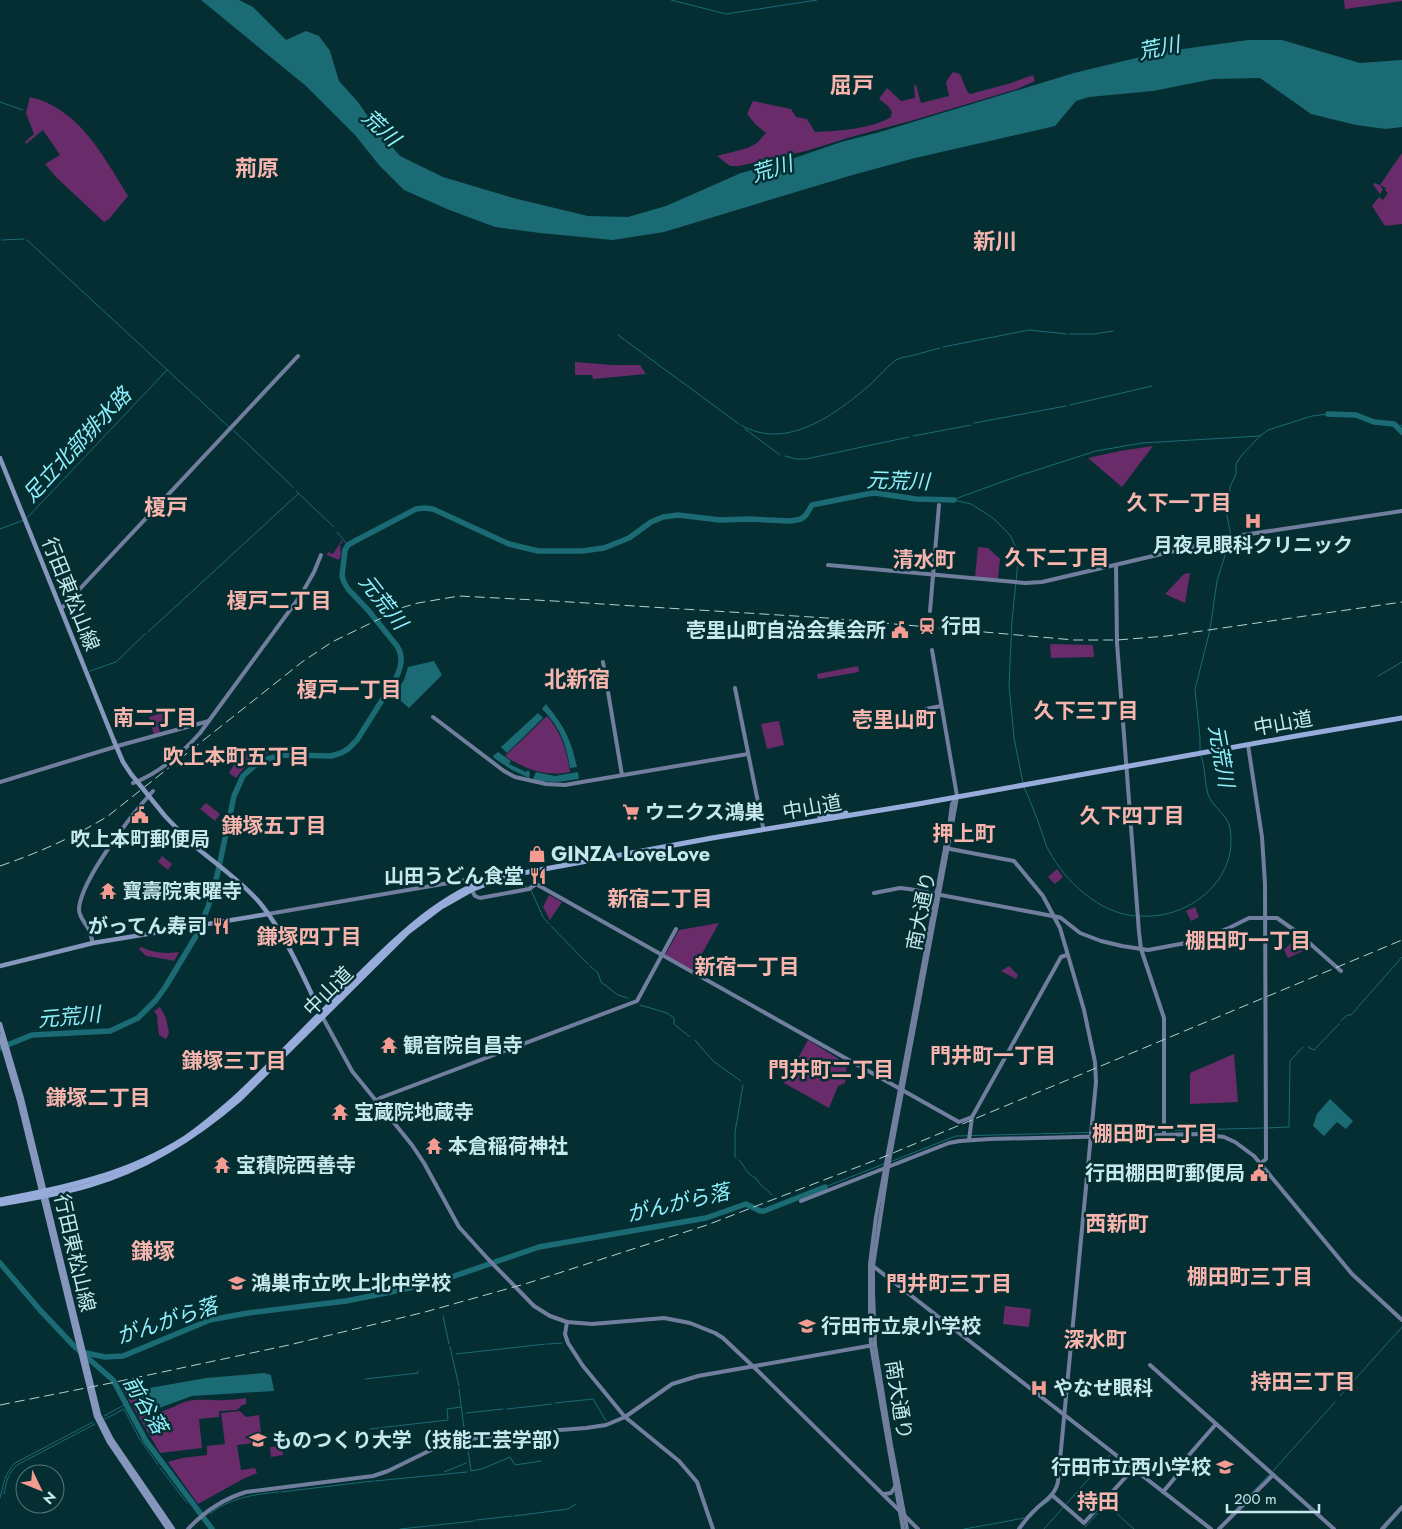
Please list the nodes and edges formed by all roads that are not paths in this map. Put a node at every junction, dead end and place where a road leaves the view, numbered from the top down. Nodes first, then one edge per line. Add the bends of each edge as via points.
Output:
1 (298, 356) dead end
2 (0, 458) edge
3 (939, 505) dead end
4 (1402, 511) edge
5 (321, 555) dead end
6 (828, 565) dead end
7 (1116, 565) junction
8 (933, 575) junction
9 (60, 609) junction
10 (930, 611) dead end
11 (932, 650) dead end
12 (603, 662) dead end
13 (735, 688) dead end
14 (941, 706) junction
15 (926, 709) dead end
16 (433, 717) dead end
17 (1402, 718) edge
18 (209, 721) junction
19 (1248, 745) junction
20 (748, 754) junction
21 (1126, 766) junction
22 (622, 775) junction
23 (0, 782) edge
24 (133, 783) dead end
25 (153, 791) dead end
26 (957, 796) junction
27 (933, 800) junction
28 (763, 827) junction
29 (946, 848) junction
30 (470, 888) junction
31 (874, 893) dead end
32 (938, 896) junction
33 (268, 914) junction
34 (1055, 917) junction
35 (1266, 918) junction
36 (676, 929) dead end
37 (92, 943) junction
38 (1142, 949) junction
39 (662, 955) junction
40 (1067, 955) junction
41 (0, 966) edge
42 (1341, 971) dead end
43 (322, 1015) junction
44 (0, 1024) edge
45 (0, 1036) edge
46 (3, 1041) junction
47 (901, 1090) junction
48 (375, 1101) junction
49 (360, 1113) dead end
50 (972, 1117) junction
51 (1164, 1135) junction
52 (1091, 1136) junction
53 (969, 1140) junction
54 (1259, 1162) junction
55 (887, 1164) junction
56 (43, 1194) junction
57 (0, 1200) edge
58 (801, 1201) dead end
59 (0, 1204) edge
60 (874, 1266) junction
61 (1402, 1320) edge
62 (567, 1322) junction
63 (873, 1345) junction
64 (83, 1359) junction
65 (1150, 1365) dead end
66 (753, 1366) junction
67 (1064, 1415) junction
68 (625, 1417) junction
69 (1216, 1424) junction
70 (1133, 1469) junction
71 (1273, 1474) junction
72 (895, 1487) junction
73 (1163, 1492) junction
74 (882, 1494) junction
75 (1052, 1495) junction
76 (1402, 1507) edge
77 (900, 1511) junction
78 (904, 1516) junction
79 (168, 1529) edge
80 (173, 1529) edge
81 (188, 1529) edge
82 (713, 1529) edge
83 (905, 1529) edge
84 (918, 1529) edge
85 (1019, 1529) edge
86 (1211, 1529) edge
87 (1219, 1529) edge
88 (1334, 1529) edge
89 (1382, 1529) edge

1 - 9 street
2 - 9 main road, 行田東松山線
3 - 8 street
4 - 7 street via 1243,535
5 - 18 street via 301,595
6 - 8 street
7 - 8 street via 1025,583
7 - 21 street via 1117,643
8 - 10 street
9 - 33 main road, 行田東松山線, bridge via 123,762 131,774 190,842 255,898
11 - 14 street, 南大通り
12 - 22 street
13 - 20 street
14 - 15 street
14 - 26 street, 南大通り
16 - 22 street via 504,771 525,780 564,785
17 - 19 highway, 中山道
18 - 23 street
18 - 24 street via 192,742 166,764 147,778
19 - 21 highway, 中山道
19 - 35 street via 1262,840
20 - 22 street
20 - 28 street
21 - 26 highway, 中山道
21 - 38 street
25 - 37 street via 92,876 82,899 80,914 91,933
26 - 27 highway, 中山道
26 - 29 street, 南大通り
27 - 28 highway, 中山道
27 - 30 highway, 中山道 via 526,872
28 - 30 highway, 中山道 via 514,871
29 - 32 street, 南大通り
29 - 34 street via 1014,861 1043,896
30 - 33 street via 466,880
30 - 39 street via 476,898 480,898 536,884
30 - 43 highway, 中山道 via 439,904 405,930
31 - 32 street via 900,888
32 - 34 street
32 - 47 street, 南大通り
33 - 37 main road
33 - 43 main road
34 - 38 street via 1080,933 1101,941
34 - 40 street
35 - 38 street via 1249,918 1191,942
35 - 42 street via 1280,918
35 - 54 street via 1266,1159
36 - 39 street
37 - 41 main road
38 - 51 street via 1164,1018
39 - 47 street
39 - 48 street via 637,1000
40 - 50 street via 1061,957
40 - 52 street via 1084,1010 1096,1066
43 - 48 street via 352,1072
43 - 56 highway, 中山道 via 236,1097 184,1138 130,1166
44 - 46 main road, 行田東松山線
45 - 46 main road, 行田東松山線
46 - 56 main road, 行田東松山線
47 - 50 street via 959,1122
47 - 55 street, 南大通り
48 - 49 street
48 - 62 street via 412,1145 459,1227 534,1306
50 - 53 street
51 - 52 street
51 - 54 street via 1224,1137 1245,1148
52 - 53 street
52 - 67 street
53 - 55 street
54 - 61 street via 1352,1274
55 - 58 street
55 - 60 street, 南大通り
55 - 63 street, 南大通り via 870,1264
56 - 57 highway, 中山道
56 - 59 highway, 中山道
56 - 64 main road, 行田東松山線
60 - 63 street, 南大通り
60 - 67 street
62 - 66 street via 592,1324 664,1318 684,1321 723,1338
62 - 68 street via 565,1334 568,1343
63 - 66 street
63 - 72 street, 南大通り
63 - 78 street, 南大通り
64 - 79 main road, 行田東松山線 via 93,1407 101,1427
64 - 80 main road, 行田東松山線 via 104,1425
65 - 69 street
66 - 68 street via 684,1380 663,1390
66 - 74 street
67 - 70 street
67 - 75 street via 1058,1481
68 - 81 street via 591,1428 455,1441 373,1476 246,1492 221,1502
68 - 82 street via 679,1461 694,1478
69 - 71 street
69 - 73 street via 1182,1463 1178,1474
70 - 73 street
70 - 75 street via 1084,1523
71 - 87 street
71 - 88 street
72 - 74 street via 888,1495
72 - 77 street, 南大通り
73 - 86 street
74 - 77 street
75 - 85 street
76 - 89 street
77 - 78 street
77 - 83 street, 南大通り
78 - 83 street, 南大通り
78 - 84 street

